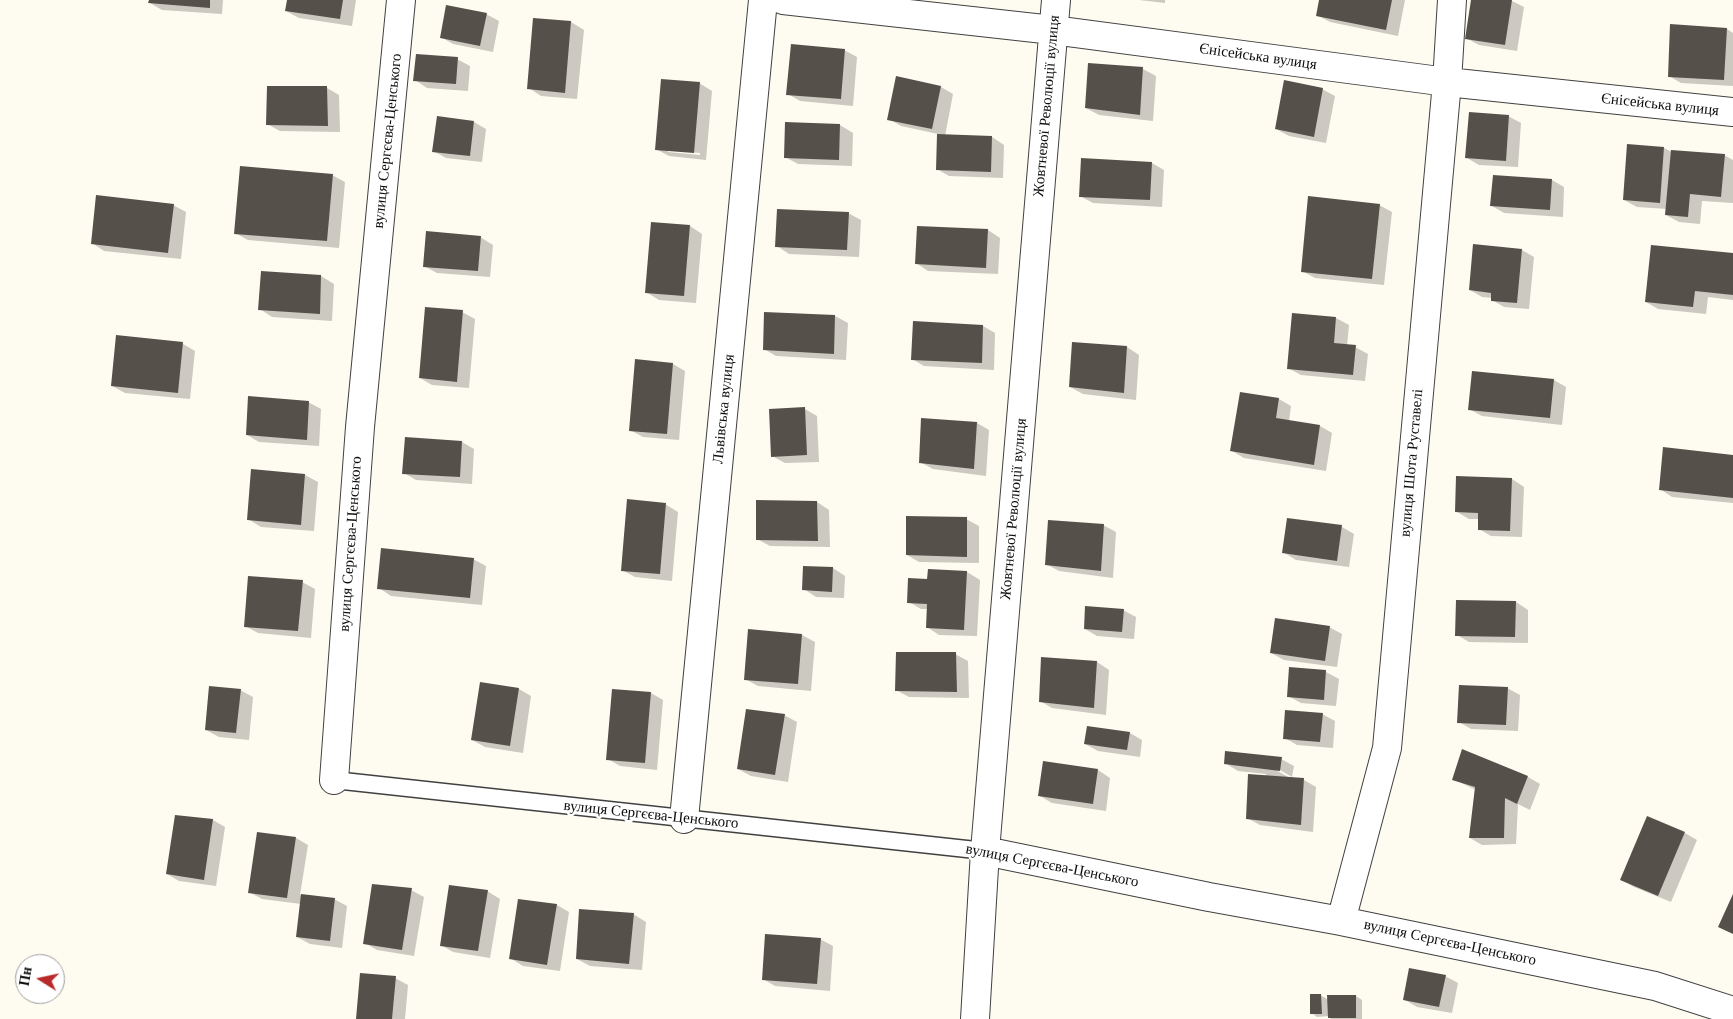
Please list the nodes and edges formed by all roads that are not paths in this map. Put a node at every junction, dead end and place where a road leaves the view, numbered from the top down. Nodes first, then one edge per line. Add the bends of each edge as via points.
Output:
1 (402, 0) edge
2 (763, 0) edge
3 (783, 0) edge
4 (1056, 0) edge
5 (1452, 0) edge
6 (1053, 30) junction
7 (1447, 82) junction
8 (1733, 112) edge
9 (334, 780) joint
10 (684, 819) junction
11 (985, 851) junction
12 (1341, 921) junction
13 (1733, 1011) edge
14 (975, 1019) edge

1 - 9 street, вулиця Сергєєва-Ценського via 360,427
2 - 10 street, Львівська вулиця
3 - 6 street, Єнісейська вулиця
4 - 6 street, Жовтневої Революції вулиця
5 - 7 street, вулиця Шота Руставелі
6 - 7 street, Єнісейська вулиця
6 - 11 street, Жовтневої Революції вулиця
7 - 8 street, Єнісейська вулиця
7 - 12 street, вулиця Шота Руставелі via 1387,748
9 - 10 lane, вулиця Сергєєва-Ценського
10 - 11 lane, вулиця Сергєєва-Ценського
11 - 12 street, вулиця Сергєєва-Ценського
11 - 14 street, Жовтневої Революції вулиця
12 - 13 street, вулиця Сергєєва-Ценського via 1655,986

